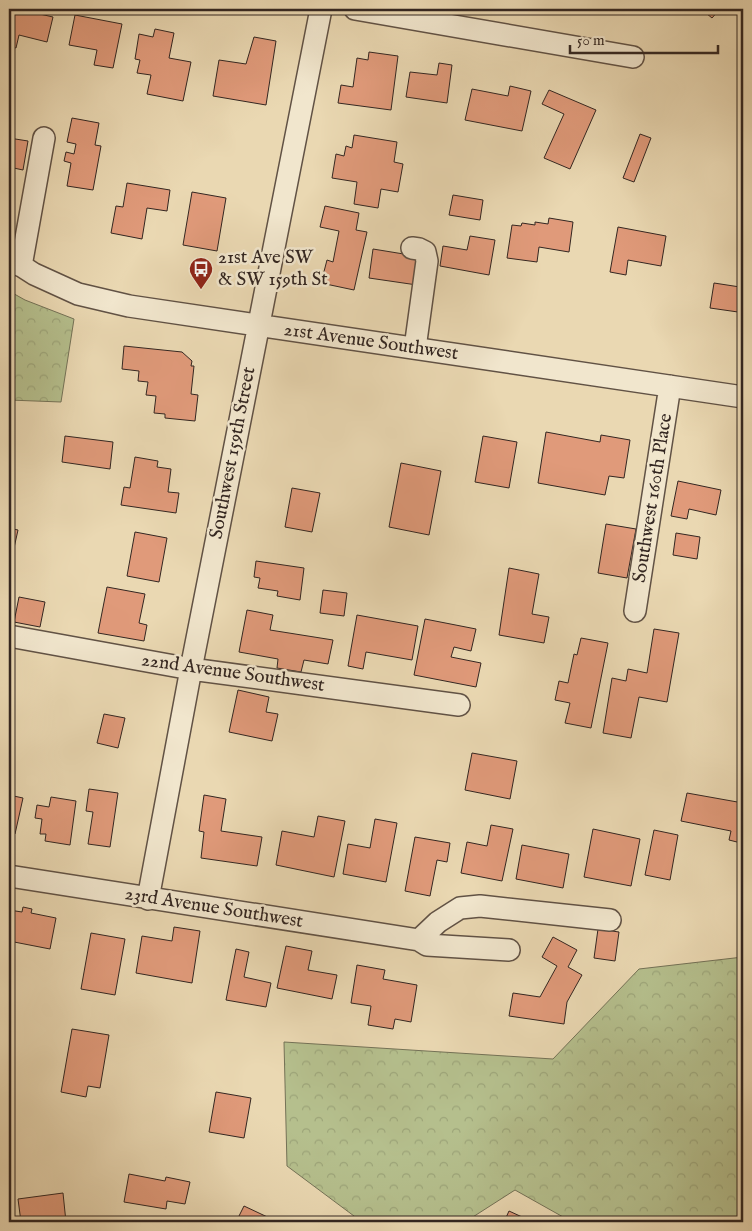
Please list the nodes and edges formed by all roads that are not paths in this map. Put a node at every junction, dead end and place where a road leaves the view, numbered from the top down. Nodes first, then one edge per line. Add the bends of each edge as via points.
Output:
1 (321, 9) edge
2 (354, 9) edge
3 (633, 57) dead end
4 (44, 138) dead end
5 (412, 248) dead end
6 (15, 262) edge
7 (258, 325) junction
8 (415, 348) junction
9 (670, 386) junction
10 (743, 396) edge
11 (635, 611) dead end
12 (9, 636) edge
13 (190, 669) junction
14 (459, 705) dead end
15 (9, 876) edge
16 (148, 898) junction
17 (610, 920) dead end
18 (419, 940) junction
19 (509, 950) dead end

1 - 7 street, Southwest 159th Street
2 - 3 street
4 - 6 street
5 - 8 street via 425,252 427,261
6 - 7 street, 21st Avenue Southwest via 78,294 129,306
7 - 8 street, 21st Avenue Southwest
7 - 13 street, Southwest 159th Street
8 - 9 street, 21st Avenue Southwest
9 - 10 street, 21st Avenue Southwest
9 - 11 street, Southwest 160th Place
12 - 13 street, 22nd Avenue Southwest
13 - 14 street, 22nd Avenue Southwest
13 - 16 street, Southwest 159th Street
15 - 16 street, 23rd Avenue Southwest
16 - 18 street, 23rd Avenue Southwest
17 - 18 street via 480,906 460,908
18 - 19 street, 23rd Avenue Southwest via 427,945 450,948

